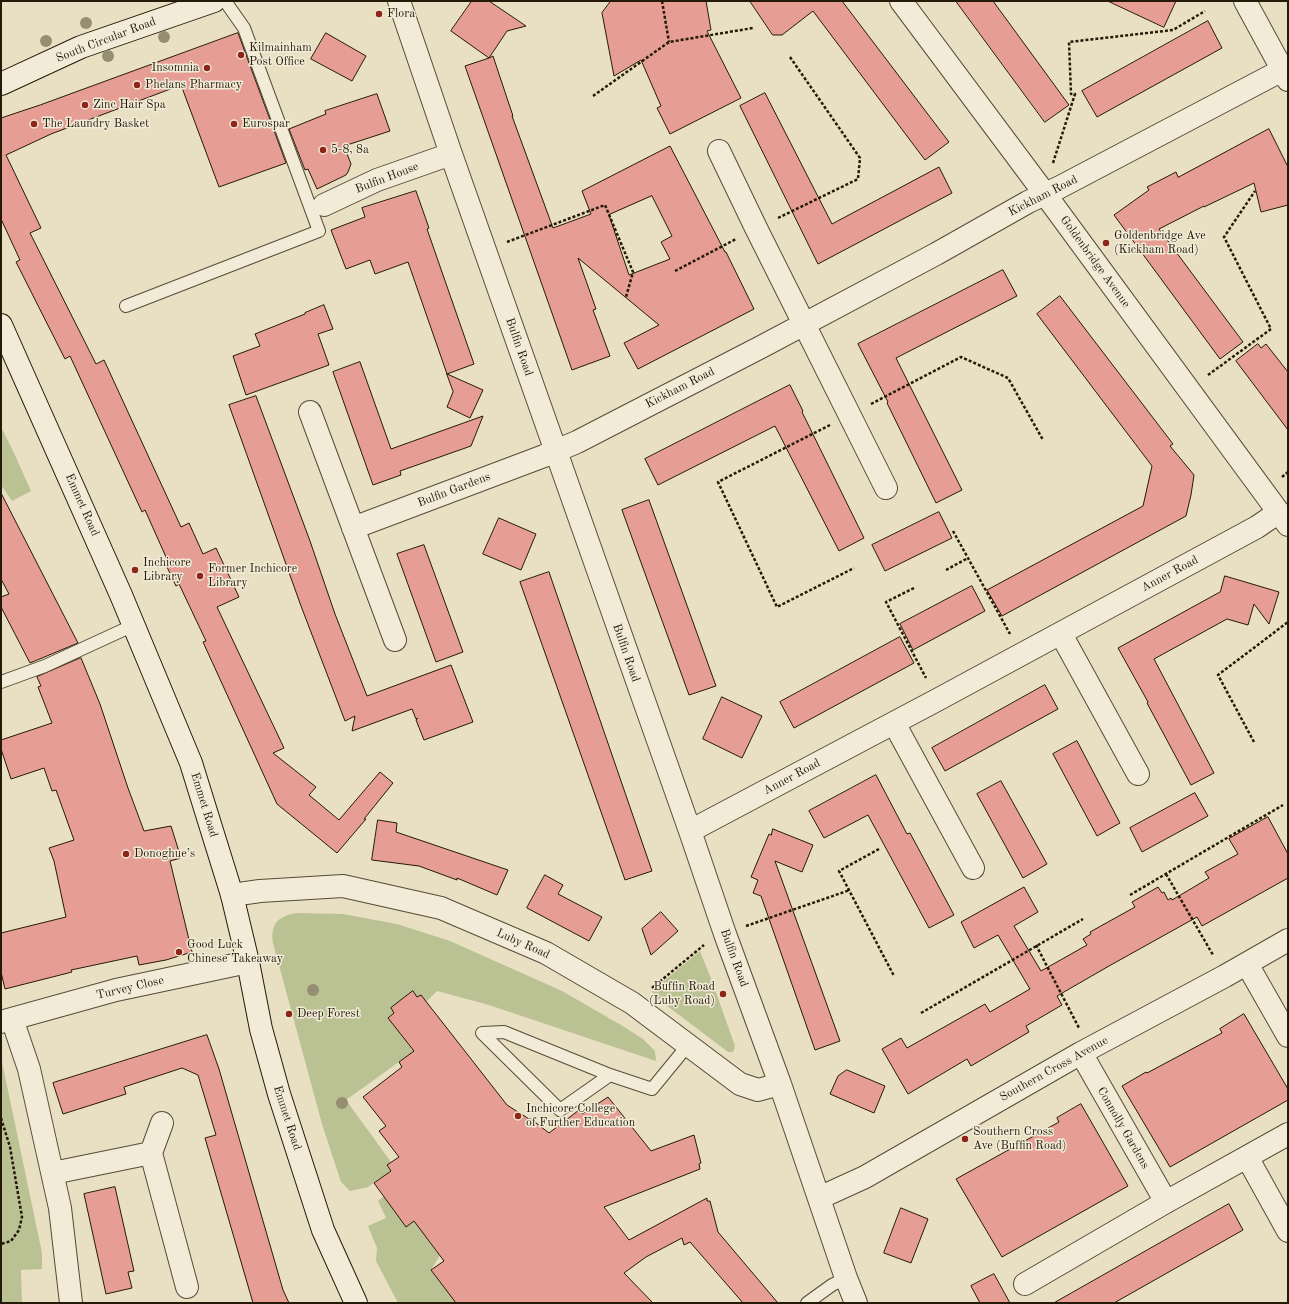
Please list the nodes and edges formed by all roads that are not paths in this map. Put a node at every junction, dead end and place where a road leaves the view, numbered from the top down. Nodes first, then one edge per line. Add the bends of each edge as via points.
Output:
1 (214, 1) edge
2 (225, 1) edge
3 (399, 1) edge
4 (901, 1) edge
5 (1245, 1) edge
6 (1286, 72) edge
7 (1, 84) edge
8 (719, 151) dead end
9 (451, 154) junction
10 (1045, 194) junction
11 (324, 205) dead end
12 (126, 306) dead end
13 (804, 324) junction
14 (1, 325) edge
15 (310, 412) dead end
16 (556, 452) junction
17 (886, 488) dead end
18 (1283, 518) edge
19 (353, 528) junction
20 (134, 625) junction
21 (1061, 634) junction
22 (394, 640) dead end
23 (1, 682) edge
24 (894, 723) junction
25 (1138, 774) dead end
26 (690, 831) junction
27 (973, 868) dead end
28 (232, 895) junction
29 (1288, 940) edge
30 (248, 962) junction
31 (1247, 964) junction
32 (7, 1020) edge
33 (1288, 1036) edge
34 (688, 1045) junction
35 (1085, 1051) junction
36 (610, 1075) junction
37 (780, 1084) junction
38 (162, 1123) dead end
39 (1288, 1134) edge
40 (152, 1153) junction
41 (1247, 1157) junction
42 (53, 1173) junction
43 (819, 1198) junction
44 (1166, 1202) junction
45 (1288, 1231) edge
46 (846, 1278) junction
47 (1024, 1284) dead end
48 (187, 1287) dead end
49 (71, 1303) edge
50 (356, 1303) edge
51 (807, 1303) edge
52 (856, 1303) edge

1 - 7 street, South Circular Road via 81,47
2 - 12 lane via 244,28 319,231
3 - 9 street, Bulfin Road
4 - 10 street, Goldenbridge Avenue
5 - 6 street, Kickham Road
6 - 10 street, Kickham Road
8 - 13 street
9 - 11 street, Bulfin House via 377,180
9 - 16 street, Bulfin Road
10 - 13 street, Kickham Road
10 - 18 street, Goldenbridge Avenue
13 - 16 street, Kickham Road
13 - 17 street
14 - 20 street, Emmet Road
15 - 19 street
16 - 19 street, Bulfin Gardens
16 - 26 street, Bulfin Road
18 - 21 street, Anner Road via 1257,527
19 - 22 street
20 - 23 lane via 58,661
20 - 28 street, Emmet Road via 191,763
21 - 24 street, Anner Road
21 - 25 street
24 - 26 street, Anner Road
24 - 27 street
26 - 37 street, Bulfin Road
28 - 30 street, Emmet Road
28 - 34 street, Luby Road via 343,886 441,908 546,953 632,1003
29 - 31 street, Southern Cross Avenue
30 - 32 street, Turvey Close via 116,990
30 - 50 street, Emmet Road via 261,1029 279,1094 323,1230
31 - 33 street
31 - 35 street, Southern Cross Avenue
32 - 42 street, Turvey Close via 29,1069
34 - 36 lane via 652,1089
34 - 37 street, Luby Road via 740,1084 758,1090
35 - 43 street, Southern Cross Avenue via 865,1177
35 - 44 street, Connolly Gardens
36 - 36 lane via 504,1032 482,1033 560,1110
37 - 43 street, Bulfin Road
38 - 40 street
39 - 41 street
40 - 42 street
40 - 48 street
41 - 44 street
41 - 45 street
42 - 49 street, Turvey Close via 60,1208
43 - 46 street, Bulfin Road
44 - 47 street
46 - 51 lane
46 - 52 street, Bulfin Road

